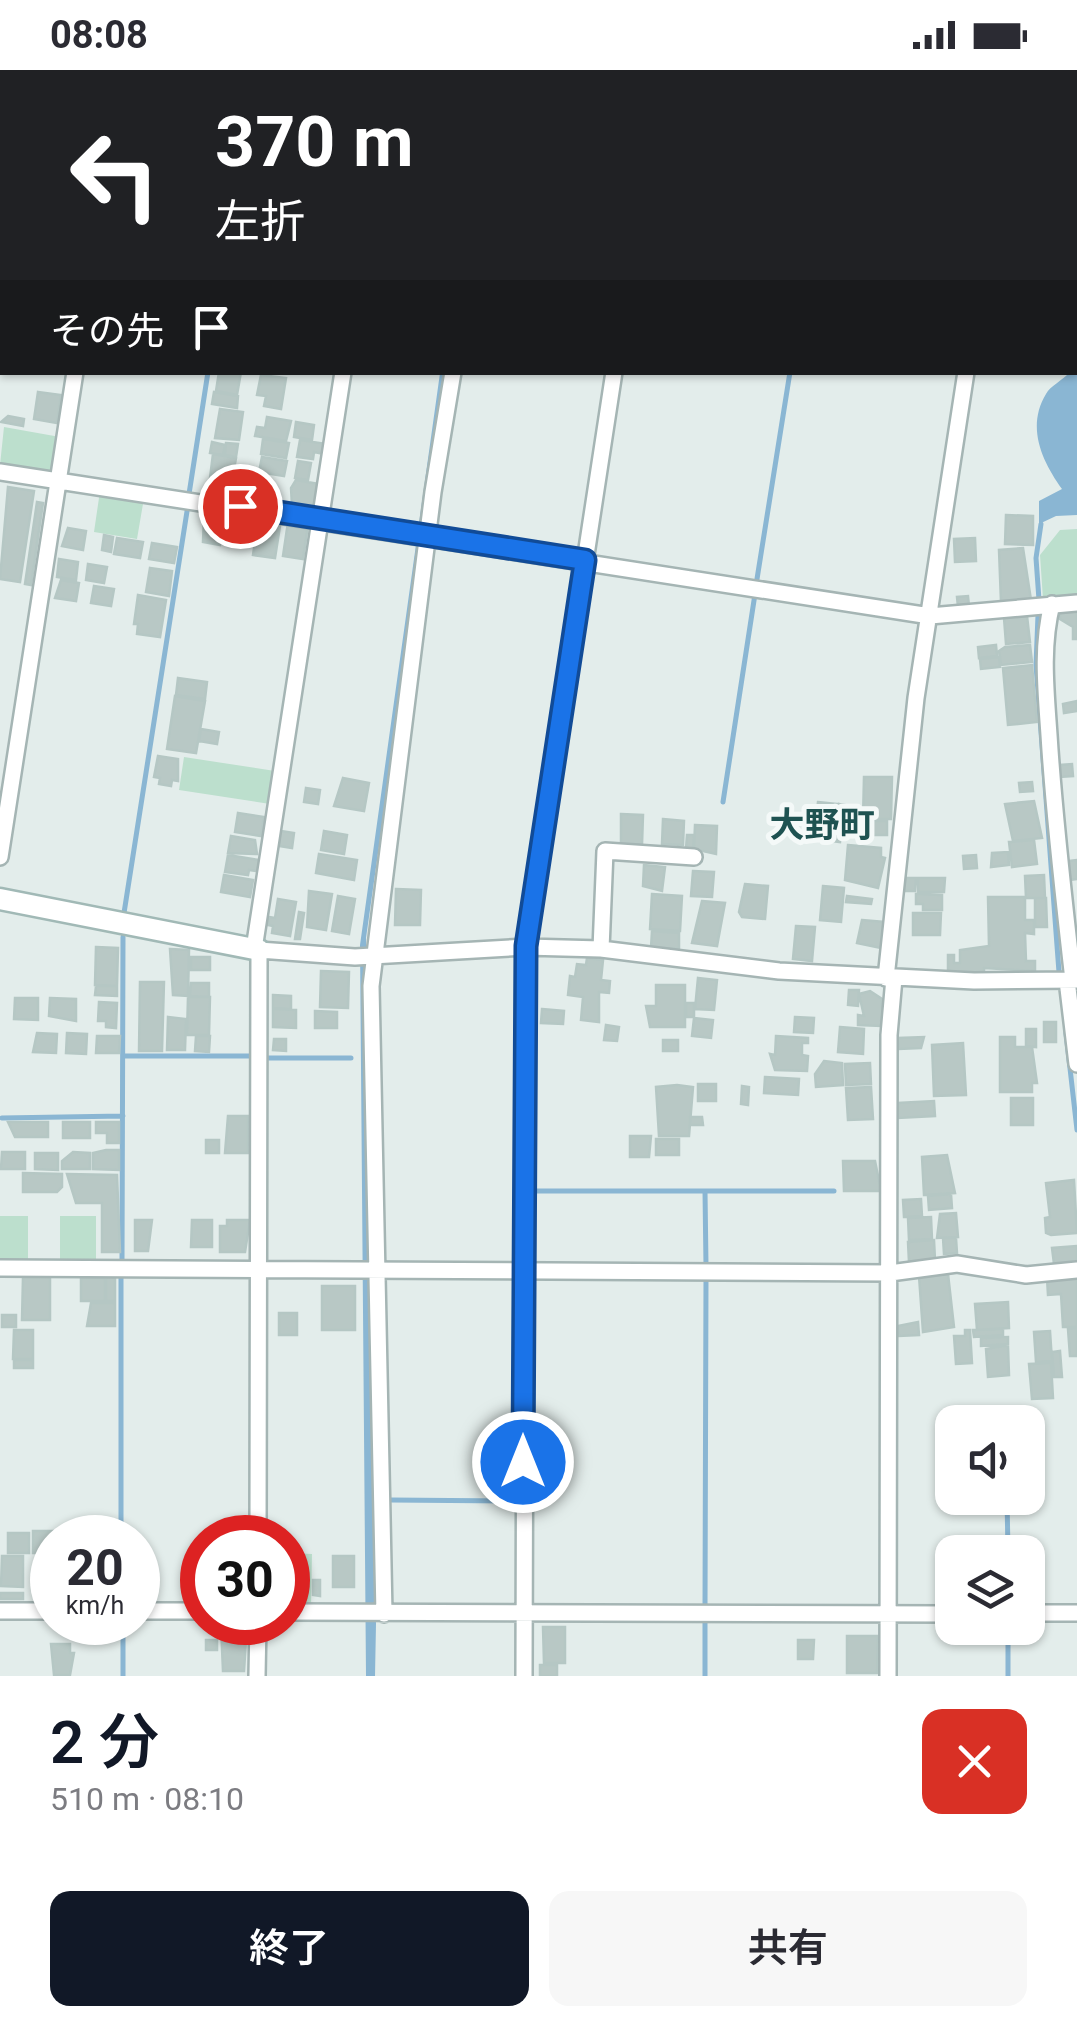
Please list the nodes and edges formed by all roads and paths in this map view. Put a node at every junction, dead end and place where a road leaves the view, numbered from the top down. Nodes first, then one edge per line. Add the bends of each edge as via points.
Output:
1 (75, 375) edge
2 (343, 375) edge
3 (452, 375) edge
4 (614, 375) edge
5 (966, 375) edge
6 (0, 472) edge
7 (58, 480) junction
8 (321, 518) junction
9 (422, 535) junction
10 (585, 560) junction
11 (1077, 603) edge
12 (1052, 604) junction
13 (930, 616) junction
14 (0, 857) edge
15 (694, 857) dead end
16 (0, 899) edge
17 (526, 946) junction
18 (601, 949) junction
19 (256, 950) junction
20 (367, 956) junction
21 (890, 978) junction
22 (1072, 980) edge
23 (1077, 1064) edge
24 (0, 1268) edge
25 (373, 1270) junction
26 (1077, 1270) edge
27 (258, 1271) junction
28 (522, 1271) junction
29 (890, 1273) junction
30 (258, 1515) edge
31 (0, 1610) edge
32 (30, 1611) edge
33 (310, 1612) edge
34 (1077, 1613) edge
35 (376, 1614) junction
36 (935, 1614) edge
37 (1045, 1614) edge
38 (887, 1615) junction
39 (524, 1616) junction
40 (258, 1645) edge
41 (257, 1676) edge
42 (524, 1676) edge
43 (888, 1676) edge

1 - 7 street
2 - 8 street
3 - 9 street
4 - 10 street
5 - 13 street
6 - 7 street
7 - 8 street
7 - 14 street
8 - 9 street
8 - 19 street
9 - 10 street
9 - 20 street
10 - 13 street
10 - 17 street
11 - 12 street
12 - 13 street
12 - 22 street via 1046,683
13 - 21 street
15 - 18 street via 605,852
16 - 19 street
17 - 18 street
17 - 20 street
17 - 28 street
18 - 21 street via 740,968
19 - 20 street
19 - 27 street
20 - 25 street
21 - 22 street
21 - 29 street
22 - 23 street
24 - 27 street
25 - 27 street
25 - 28 street
25 - 35 street
26 - 29 street via 1026,1274 957,1264
27 - 30 street
28 - 29 street
28 - 39 street
29 - 38 street
31 - 32 street
33 - 35 street
34 - 37 street
35 - 39 street
36 - 38 street
38 - 39 street
38 - 43 street
39 - 42 street
40 - 41 street

